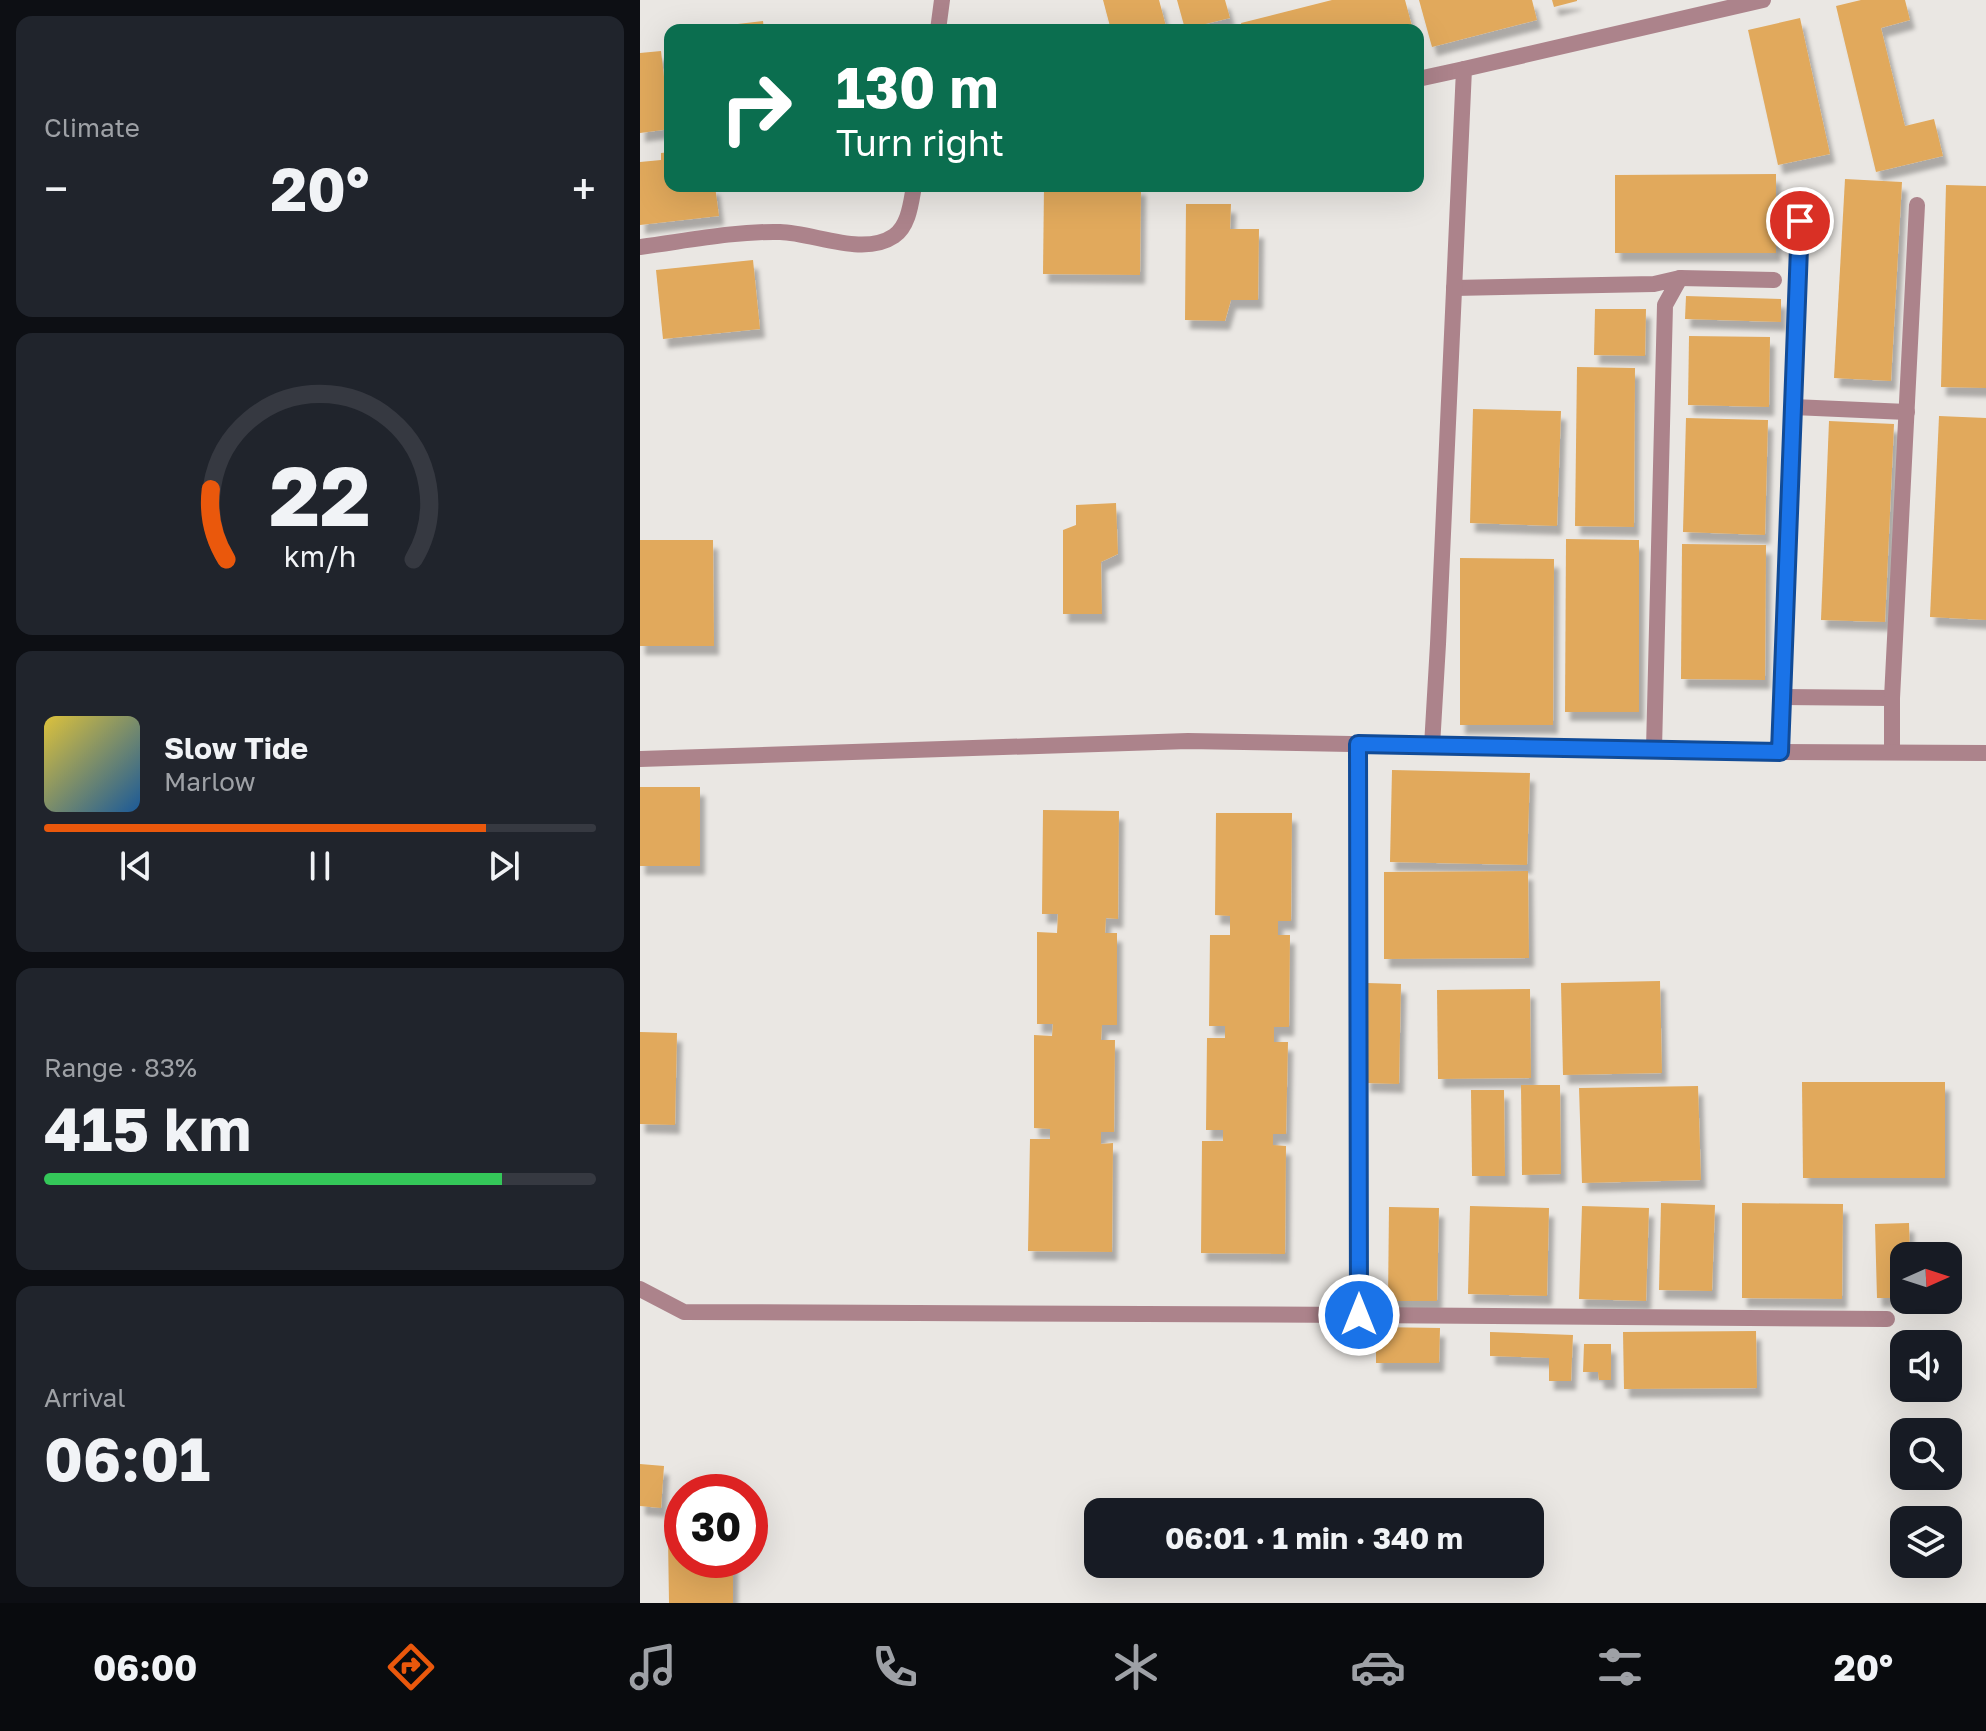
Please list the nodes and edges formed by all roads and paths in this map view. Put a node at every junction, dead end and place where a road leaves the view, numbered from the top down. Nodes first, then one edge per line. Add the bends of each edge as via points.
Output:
1 (942, 0) edge
2 (1763, 0) edge
3 (939, 24) edge
4 (1464, 69) junction
5 (1424, 78) edge
6 (913, 192) edge
7 (1917, 205) dead end
8 (1800, 221) dead end
9 (640, 247) edge
10 (1680, 278) junction
11 (1774, 280) dead end
12 (1454, 288) junction
13 (1793, 407) junction
14 (1907, 412) junction
15 (1782, 697) junction
16 (1892, 698) junction
17 (1358, 744) junction
18 (1432, 746) junction
19 (1654, 749) junction
20 (1892, 751) junction
21 (1780, 752) junction
22 (1986, 753) edge
23 (640, 759) edge
24 (640, 1289) edge
25 (1359, 1315) junction
26 (1887, 1319) dead end

1 - 3 street
2 - 4 street
4 - 5 street
4 - 12 street
6 - 9 street via 897,235 877,244 782,232
7 - 14 street
8 - 13 street
10 - 11 street
10 - 12 street via 1654,284
10 - 19 street via 1665,305
12 - 18 street
13 - 14 street
13 - 15 street
14 - 16 street
15 - 16 street
15 - 21 street
16 - 20 street
17 - 18 street
17 - 23 street via 1188,741
17 - 25 street
18 - 19 street
19 - 21 street
20 - 21 street
20 - 22 street
24 - 25 street via 684,1312
25 - 26 street

